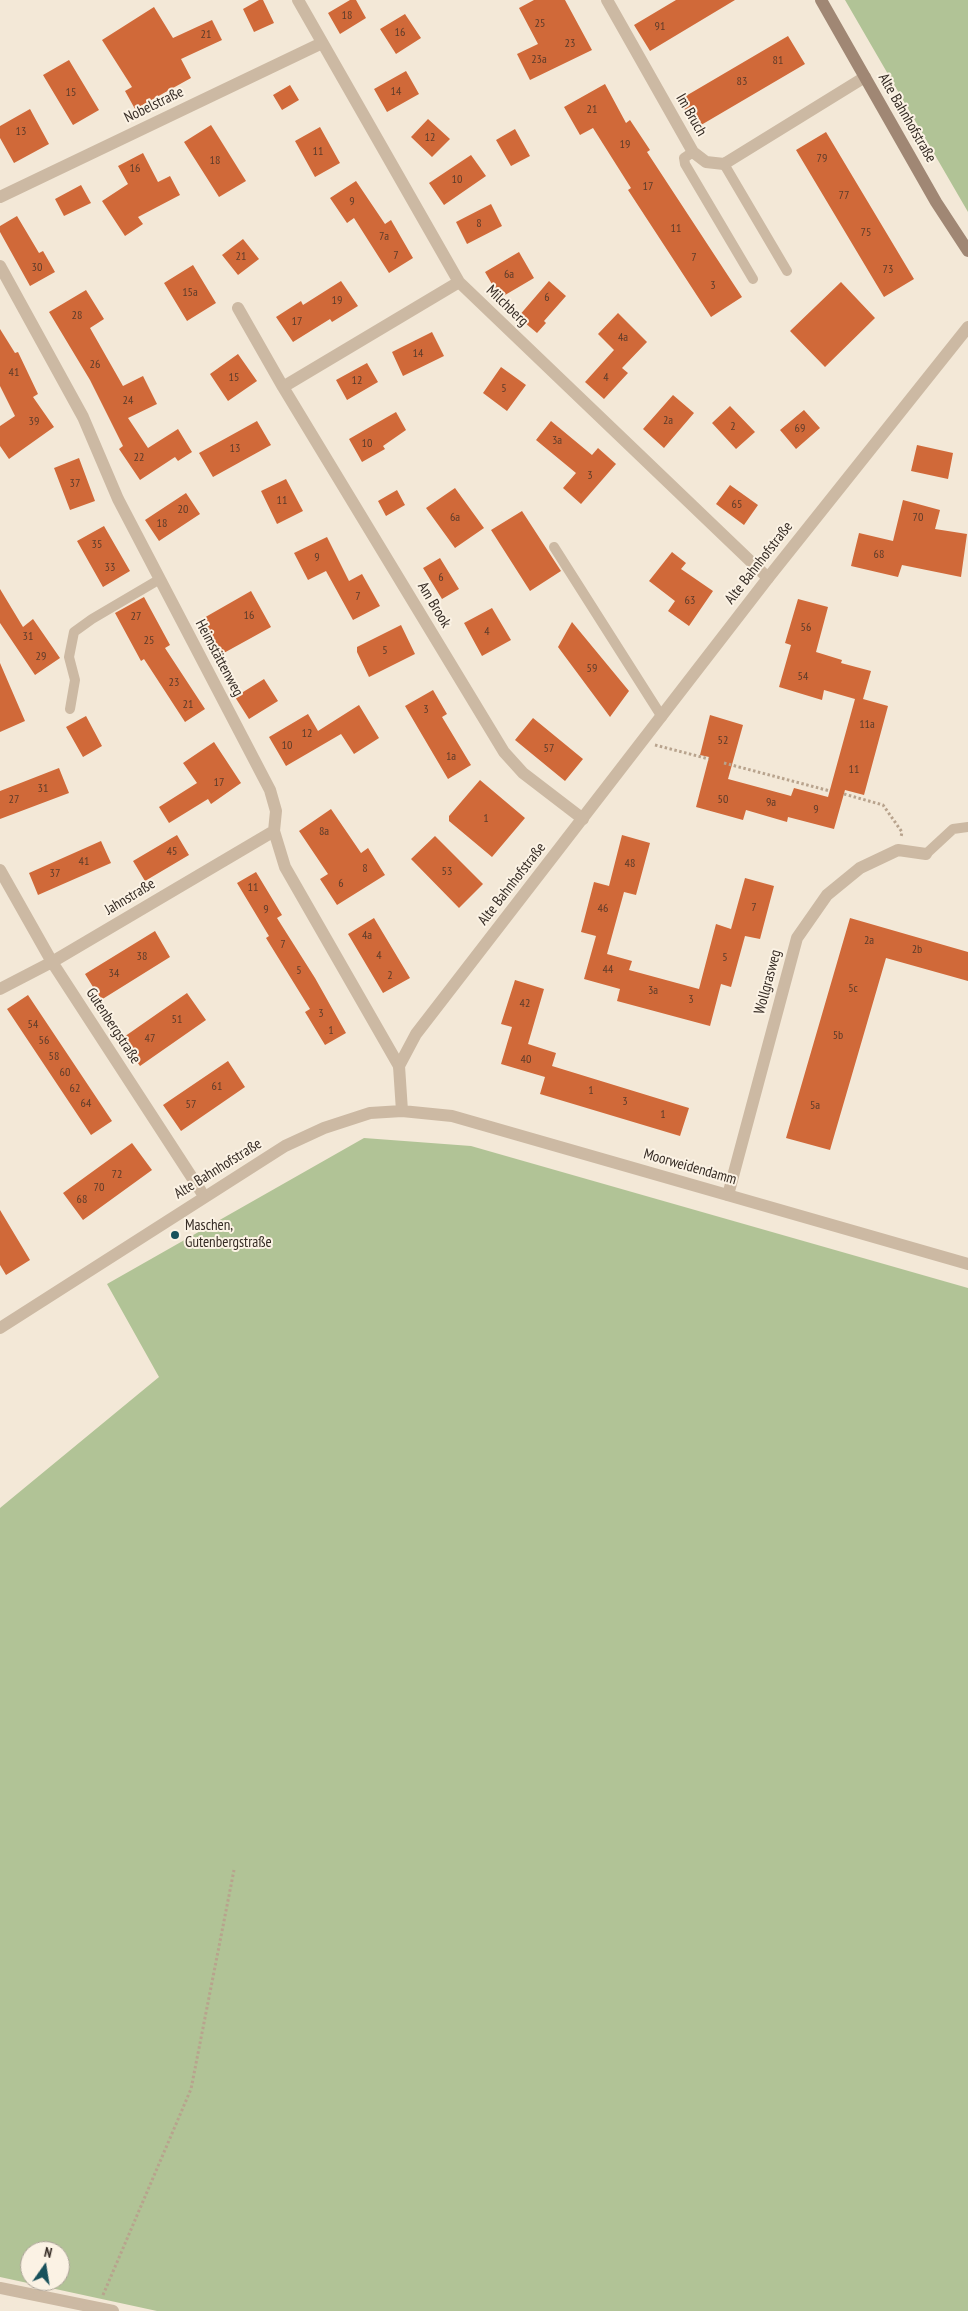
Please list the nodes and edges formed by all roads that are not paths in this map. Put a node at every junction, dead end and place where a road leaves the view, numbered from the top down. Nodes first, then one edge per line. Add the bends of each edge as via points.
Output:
1 (298, 0) edge
2 (607, 0) edge
3 (820, 0) edge
4 (322, 43) junction
5 (864, 77) junction
6 (693, 152) junction
7 (724, 164) junction
8 (0, 197) edge
9 (968, 251) edge
10 (0, 266) edge
11 (787, 271) dead end
12 (753, 279) dead end
13 (459, 282) junction
14 (238, 308) dead end
15 (968, 327) edge
16 (283, 387) junction
17 (554, 547) dead end
18 (768, 578) junction
19 (160, 580) junction
20 (70, 709) dead end
21 (662, 717) junction
22 (583, 819) junction
23 (968, 827) edge
24 (274, 831) junction
25 (926, 854) joint
26 (0, 870) edge
27 (52, 962) junction
28 (0, 989) edge
29 (399, 1066) junction
30 (402, 1111) junction
31 (728, 1195) junction
32 (204, 1196) junction
33 (968, 1264) edge
34 (0, 1328) edge
35 (0, 2288) edge
36 (113, 2311) edge

1 - 4 street, Milchberg
2 - 6 street, Im Bruch
3 - 5 main road, Alte Bahnhofstraße
4 - 8 street, Nobelstraße
4 - 13 street, Milchberg
5 - 7 street
5 - 9 main road, Alte Bahnhofstraße
6 - 7 street, Im Bruch via 706,162
6 - 12 lane via 684,158 684,164
7 - 11 lane
10 - 19 street, Heimstättenweg via 83,417 118,499
13 - 16 street
13 - 18 street, Milchberg
14 - 16 street, Am Brook
15 - 18 street, Alte Bahnhofstraße
16 - 22 street, Am Brook via 504,752 523,773
17 - 21 lane
18 - 21 street, Alte Bahnhofstraße
19 - 20 lane via 74,632 69,657 75,680
19 - 24 street, Heimstättenweg via 270,790 276,811
21 - 22 street, Alte Bahnhofstraße
22 - 29 street, Alte Bahnhofstraße via 416,1034
23 - 25 lane via 953,829
24 - 27 street, Jahnstraße
24 - 29 street, Heimstättenweg via 285,867
25 - 31 street, Wollgrasweg via 898,850 860,868 827,895 797,938
26 - 27 street, Gutenbergstraße
27 - 28 street, Jahnstraße
27 - 32 street, Gutenbergstraße
29 - 30 street
30 - 31 street, Moorweidendamm via 452,1116
30 - 32 street, Alte Bahnhofstraße via 370,1113 324,1128 285,1146
31 - 33 street, Moorweidendamm
32 - 34 street, Alte Bahnhofstraße
35 - 36 street

